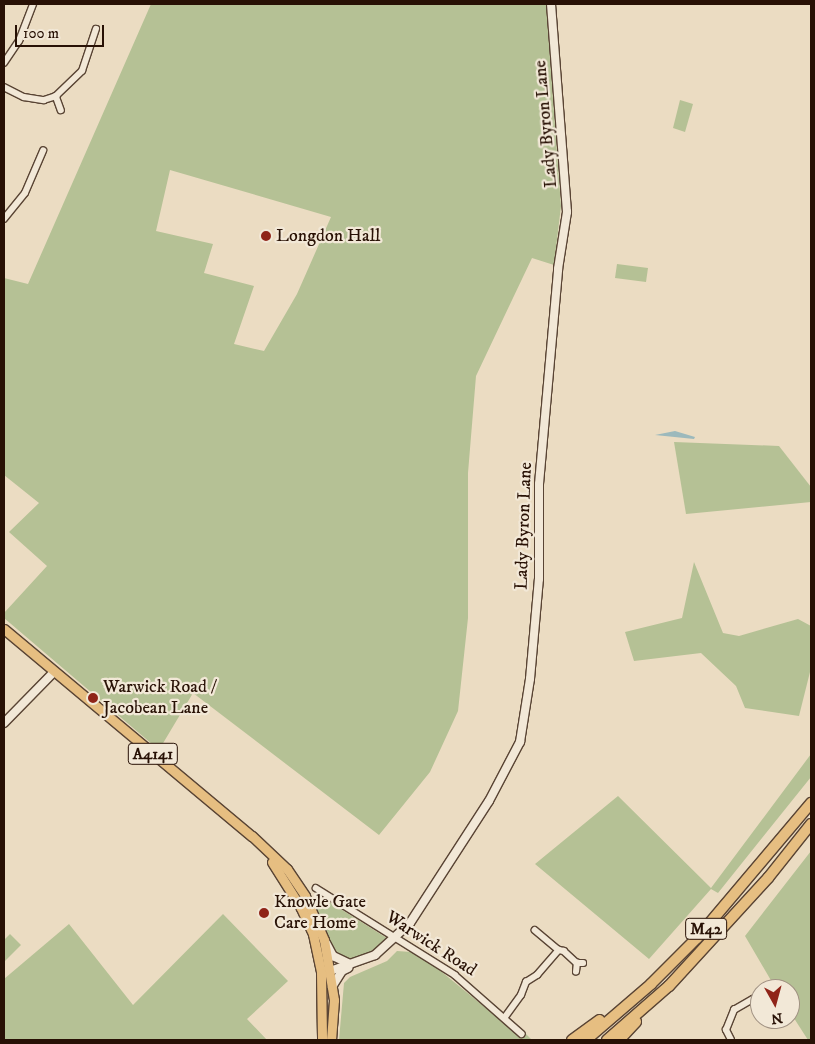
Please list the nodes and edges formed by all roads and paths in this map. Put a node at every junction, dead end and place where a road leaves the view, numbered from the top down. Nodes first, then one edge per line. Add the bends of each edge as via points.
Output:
1 (33, 4) edge
2 (551, 4) edge
3 (96, 29) dead end
4 (4, 63) edge
5 (4, 87) edge
6 (56, 96) junction
7 (61, 110) dead end
8 (43, 151) dead end
9 (4, 218) edge
10 (4, 629) edge
11 (54, 672) junction
12 (4, 723) edge
13 (811, 803) edge
14 (811, 824) edge
15 (252, 836) junction
16 (316, 888) dead end
17 (535, 930) dead end
18 (397, 938) junction
19 (697, 938) junction
20 (324, 940) junction
21 (559, 950) junction
22 (354, 964) junction
23 (330, 971) junction
24 (576, 972) dead end
25 (332, 987) junction
26 (654, 1000) junction
27 (750, 1001) edge
28 (505, 1017) junction
29 (522, 1034) dead end
30 (325, 1040) edge
31 (572, 1040) edge
32 (586, 1040) edge
33 (607, 1040) edge
34 (619, 1040) edge
35 (731, 1040) edge

1 - 4 street via 19,41
2 - 18 street, Lady Byron Lane via 567,212 558,269 539,484 539,579 525,716 520,742 506,773
3 - 6 street via 82,71
5 - 6 street via 24,97 44,100
6 - 7 street
8 - 9 street via 25,193
10 - 11 main road, A4141
11 - 12 street
11 - 15 main road, A4141
13 - 19 highway, M42
14 - 26 highway, M42 via 752,896
15 - 20 main road, A4141 via 299,886
15 - 30 main road, A4141 via 282,874 313,934
16 - 18 street, Warwick Road
17 - 21 street
18 - 22 street, Lady Byron Lane via 375,955
18 - 28 street, Warwick Road via 455,975
19 - 31 highway via 618,1007
19 - 32 highway, M42 via 651,984
20 - 22 street via 340,961
20 - 23 main road, A4141
21 - 24 street via 564,950 580,963
21 - 28 street via 537,975 526,982 521,996
22 - 23 street, Lady Byron Lane
22 - 25 street via 342,971
23 - 25 main road, A4141
23 - 30 main road via 326,978
25 - 30 main road, A4141
26 - 33 highway, M42
26 - 34 highway
27 - 35 street via 734,1010 726,1030
28 - 29 street, Warwick Road

